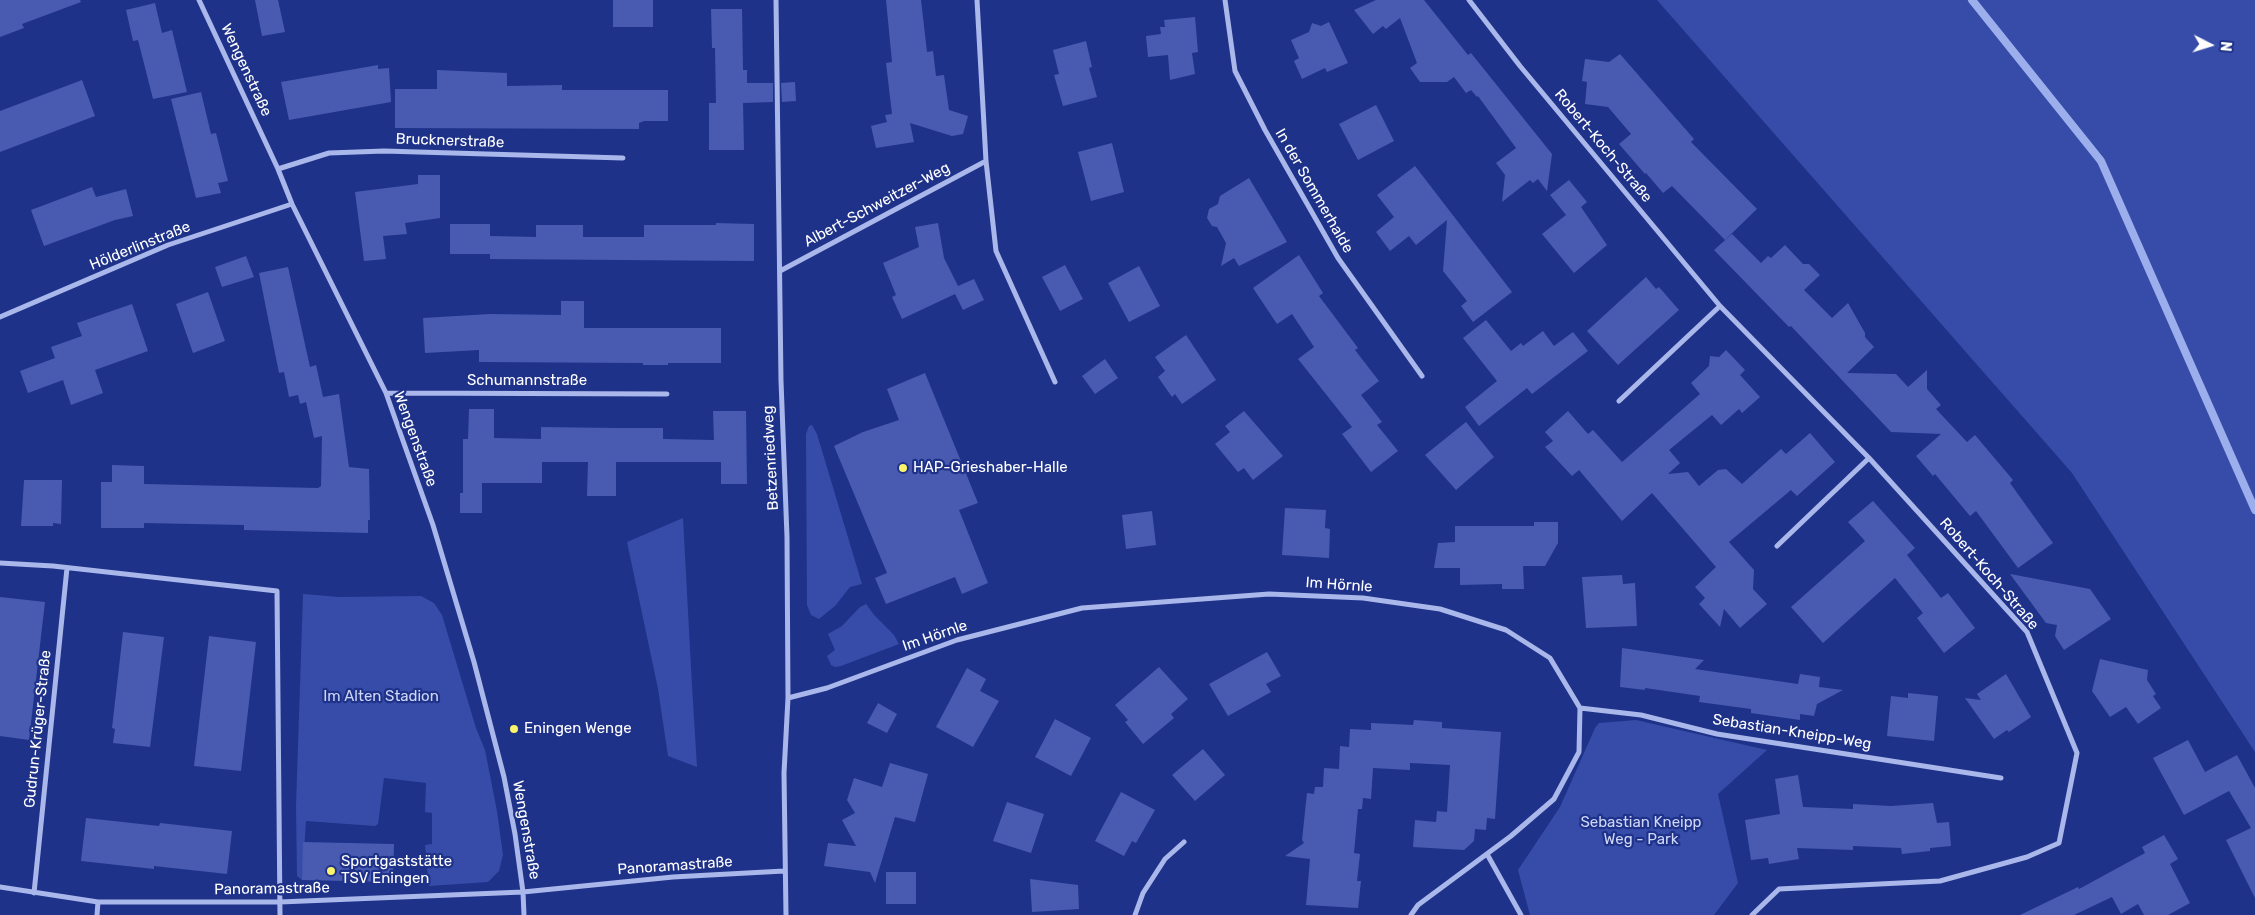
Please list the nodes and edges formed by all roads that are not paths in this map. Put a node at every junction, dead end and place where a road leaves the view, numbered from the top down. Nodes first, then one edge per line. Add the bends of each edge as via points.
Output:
1 (199, 0) edge
2 (776, 0) edge
3 (977, 0) edge
4 (1225, 0) edge
5 (1470, 0) edge
6 (623, 158) dead end
7 (986, 161) junction
8 (278, 168) junction
9 (292, 204) junction
10 (780, 272) junction
11 (1720, 306) junction
12 (0, 318) edge
13 (1422, 376) dead end
14 (1055, 382) dead end
15 (386, 393) junction
16 (667, 394) dead end
17 (1620, 401) dead end
18 (1869, 458) junction
19 (1777, 546) dead end
20 (0, 563) edge
21 (67, 568) junction
22 (788, 698) junction
23 (1580, 708) junction
24 (2000, 778) dead end
25 (1184, 842) dead end
26 (1487, 854) junction
27 (784, 871) junction
28 (0, 887) edge
29 (34, 892) junction
30 (524, 892) junction
31 (98, 902) junction
32 (280, 902) junction
33 (97, 915) edge
34 (280, 915) edge
35 (524, 915) edge
36 (786, 915) edge
37 (1135, 915) edge
38 (1411, 915) edge
39 (1521, 915) edge
40 (1752, 915) edge

1 - 8 street, Wengenstraße
2 - 10 street, Betzenriedweg
3 - 7 street
4 - 13 street, In der Sommerhalde via 1235,70 1265,130 1338,258
5 - 11 street, Robert-Koch-Straße via 1520,66
6 - 8 street, Brucknerstraße via 384,151 329,153
7 - 10 street, Albert-Schweitzer-Weg
7 - 14 street via 996,251
8 - 9 street, Wengenstraße
9 - 12 street, Hölderlinstraße via 168,245
9 - 15 street, Wengenstraße
10 - 22 street, Betzenriedweg
11 - 17 street
11 - 18 street, Robert-Koch-Straße
15 - 16 street, Schumannstraße
15 - 30 street, Wengenstraße via 433,525 474,662 504,777
18 - 19 street
18 - 40 street, Robert-Koch-Straße via 2027,632 2077,753 2059,843 2028,857 1940,881 1779,889
20 - 21 street
21 - 29 street, Gudrun-Krüger-Straße
21 - 32 street via 277,591
22 - 23 street, Im Hörnle via 827,688 957,640 1082,608 1269,594 1363,598 1440,609 1506,630 1550,658
22 - 27 street, Betzenriedweg
23 - 24 street, Sebastian-Kneipp-Weg via 1641,715 1717,734
23 - 26 street via 1579,752 1554,799
25 - 37 street via 1165,859 1143,893
26 - 38 street via 1418,905
26 - 39 street
27 - 30 street, Panoramastraße via 673,877
27 - 36 street, Betzenriedweg
28 - 29 street, Panoramastraße
29 - 31 street, Panoramastraße
30 - 32 street, Panoramastraße
30 - 35 street, Wengenstraße
31 - 32 street, Panoramastraße
31 - 33 street
32 - 34 street

